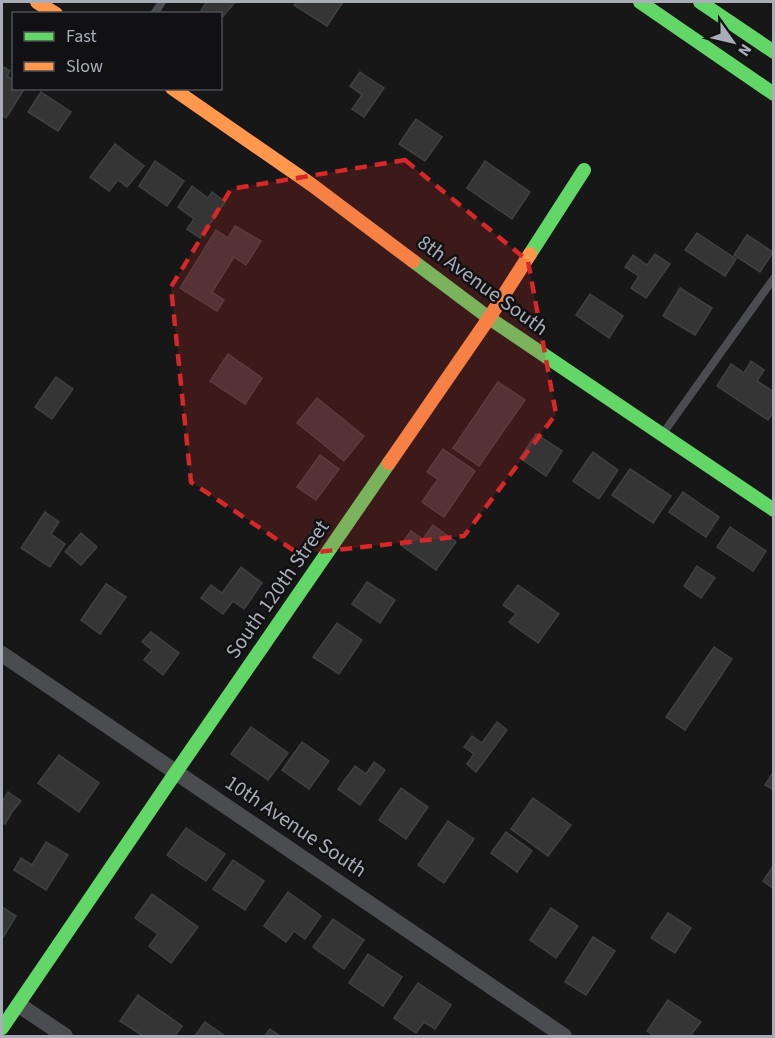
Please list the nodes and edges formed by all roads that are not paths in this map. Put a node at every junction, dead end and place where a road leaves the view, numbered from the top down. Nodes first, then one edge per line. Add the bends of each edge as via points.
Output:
1 (37, 2) edge
2 (640, 2) edge
3 (700, 2) edge
4 (53, 12) edge
5 (774, 52) edge
6 (175, 90) edge
7 (774, 94) edge
8 (584, 170) dead end
9 (774, 278) edge
10 (489, 318) junction
11 (662, 435) junction
12 (774, 510) edge
13 (2, 654) edge
14 (176, 772) junction
15 (19, 1005) junction
16 (2, 1028) edge
17 (65, 1036) edge
18 (563, 1036) edge

1 - 4 main road
2 - 7 main road
3 - 5 main road
6 - 10 main road, 8th Avenue South via 312,185
8 - 10 main road, South 120th Street
9 - 11 lane
10 - 11 main road, 8th Avenue South
10 - 14 main road, South 120th Street
11 - 12 main road, 8th Avenue South
13 - 14 street, 10th Avenue South
14 - 15 main road, South 120th Street
14 - 18 street, 10th Avenue South
15 - 16 main road, South 120th Street
15 - 17 street

